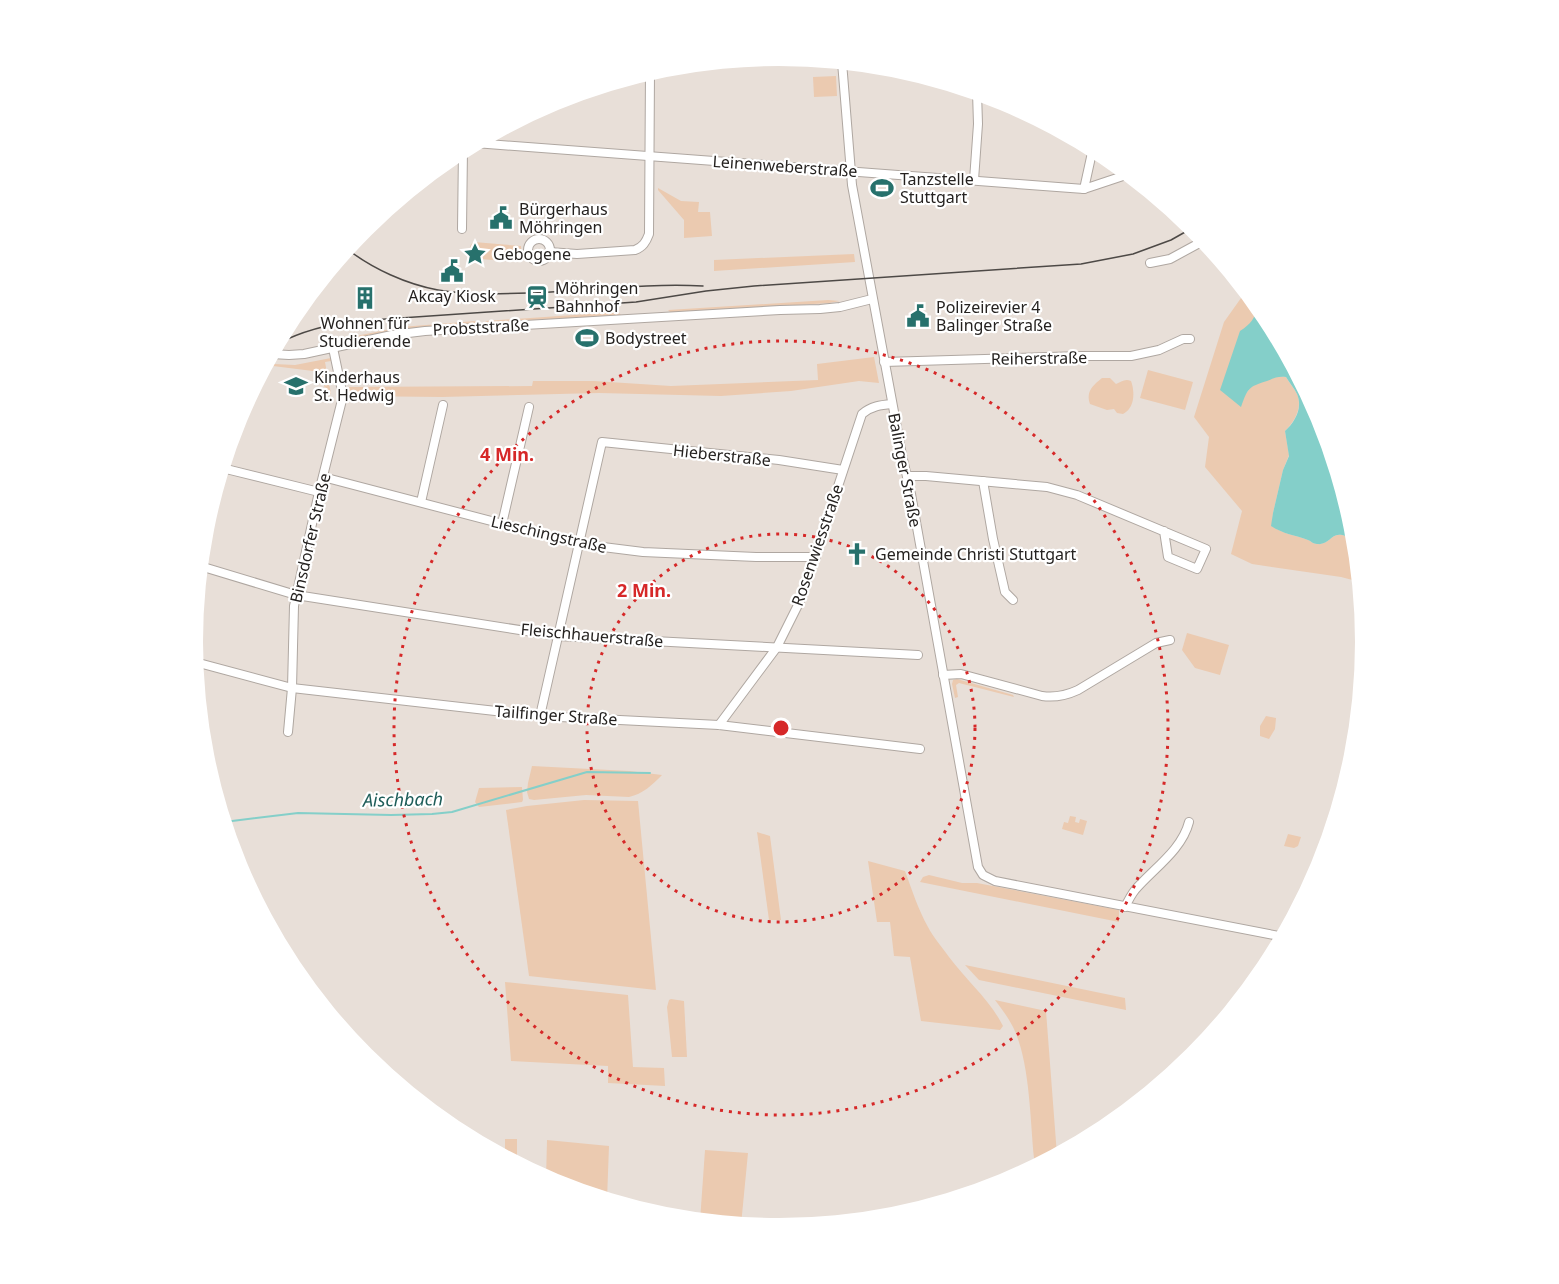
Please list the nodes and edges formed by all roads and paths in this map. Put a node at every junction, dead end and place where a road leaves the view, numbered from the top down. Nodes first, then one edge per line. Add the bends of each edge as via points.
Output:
1 (843, 70) edge
2 (650, 81) edge
3 (977, 102) edge
4 (490, 144) edge
5 (649, 156) junction
6 (1091, 157) edge
7 (463, 161) edge
8 (850, 170) junction
9 (1119, 177) edge
10 (974, 180) junction
11 (1084, 189) junction
12 (462, 229) dead end
13 (1196, 245) edge
14 (549, 252) dead end
15 (1150, 263) dead end
16 (872, 299) junction
17 (1190, 339) dead end
18 (333, 348) junction
19 (281, 354) edge
20 (884, 362) junction
21 (892, 404) junction
22 (443, 405) dead end
23 (530, 407) dead end
24 (230, 470) edge
25 (843, 470) junction
26 (907, 476) junction
27 (323, 477) junction
28 (983, 481) junction
29 (319, 492) junction
30 (421, 502) junction
31 (502, 524) junction
32 (1164, 531) junction
33 (579, 544) junction
34 (816, 556) junction
35 (208, 568) edge
36 (296, 595) junction
37 (1013, 600) dead end
38 (558, 636) junction
39 (1170, 640) dead end
40 (777, 647) junction
41 (918, 655) dead end
42 (204, 664) edge
43 (943, 675) junction
44 (292, 688) junction
45 (540, 716) junction
46 (719, 725) junction
47 (288, 732) dead end
48 (920, 749) dead end
49 (1189, 822) dead end
50 (1125, 907) junction
51 (1275, 935) edge

1 - 8 street, Balinger Straße
2 - 5 street
3 - 10 street
4 - 5 street, Leinenweberstraße
5 - 8 street, Leinenweberstraße
5 - 14 street via 649,234 644,244 634,250
6 - 11 street
7 - 12 street
8 - 10 street, Leinenweberstraße
8 - 16 street, Balinger Straße
9 - 11 street, Leinenweberstraße
10 - 11 street, Leinenweberstraße
13 - 15 street via 1170,259
16 - 18 street, Probststraße via 820,309 425,331
16 - 20 street, Balinger Straße
17 - 20 street, Reiherstraße via 1131,356
18 - 19 street, Probststraße
18 - 27 street, Binsdorfer Straße via 343,396
20 - 21 street, Balinger Straße
21 - 25 street, Rosenwiesstraße via 862,414
21 - 26 street, Balinger Straße
22 - 30 street
23 - 31 street
24 - 29 street
25 - 33 street, Hieberstraße via 602,442
25 - 34 street, Rosenwiesstraße
26 - 28 street
26 - 43 street, Balinger Straße
27 - 29 street, Binsdorfer Straße
27 - 30 street, Lieschingstraße
28 - 32 street via 1047,487 1077,495
28 - 37 street via 1005,592
29 - 36 street, Binsdorfer Straße
30 - 31 street, Lieschingstraße
31 - 33 street, Lieschingstraße
32 - 32 street via 1206,549 1197,569 1168,556
33 - 34 street, Lieschingstraße via 643,552
33 - 38 street
34 - 40 street, Rosenwiesstraße via 800,601
35 - 36 street, Fleischhauerstraße
36 - 38 street, Fleischhauerstraße
36 - 44 street, Binsdorfer Straße
38 - 40 street, Fleischhauerstraße
38 - 45 street
39 - 43 street via 1156,643 1078,690 1055,698 962,674
40 - 41 street, Fleischhauerstraße
40 - 46 street, Rosenwiesstraße
42 - 44 street, Tailfinger Straße
43 - 50 street, Balinger Straße via 978,867 983,875 995,881
44 - 45 street, Tailfinger Straße
44 - 47 street, Binsdorfer Straße
45 - 46 street, Tailfinger Straße
46 - 48 street, Tailfinger Straße
49 - 50 street via 1186,834
50 - 51 street

